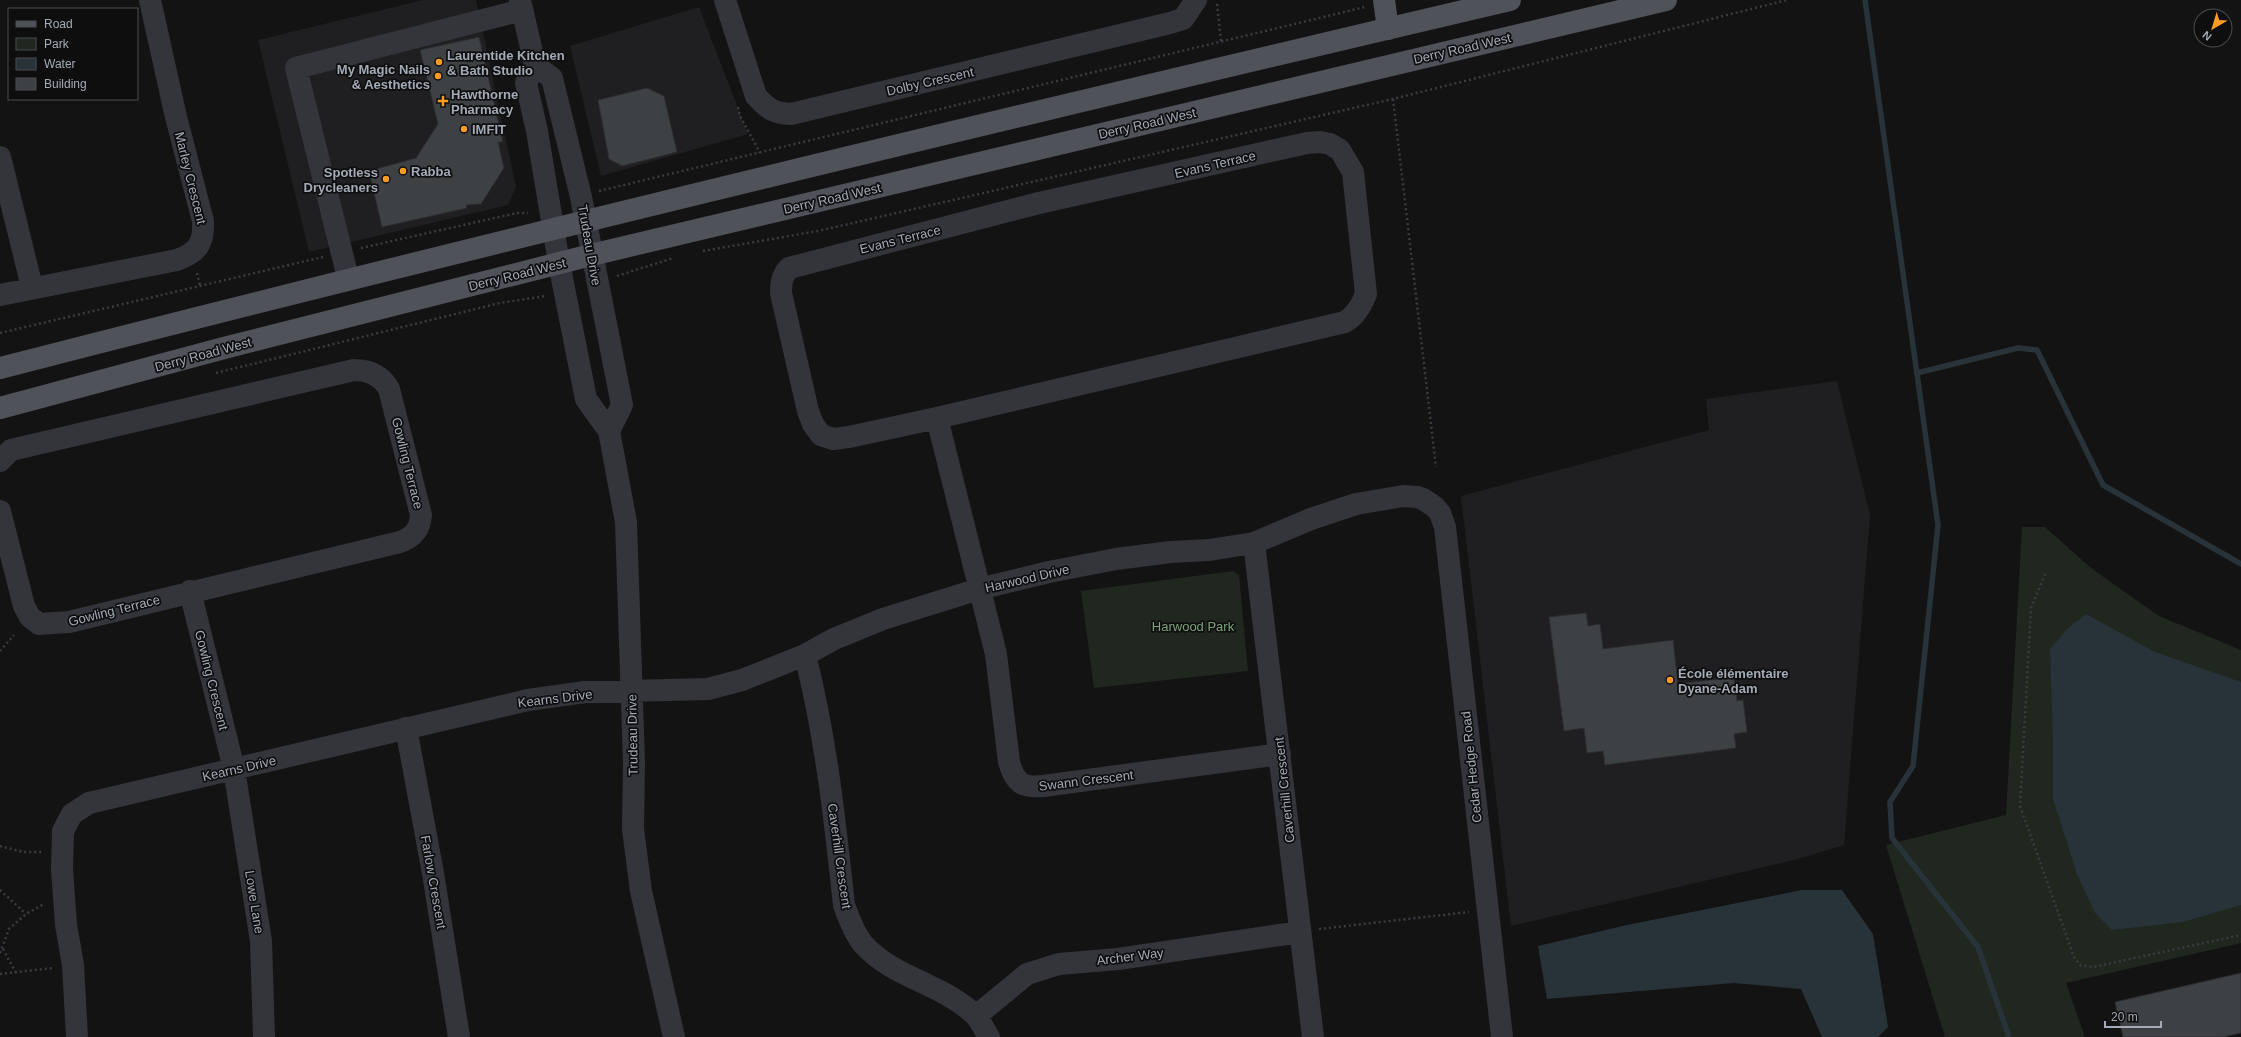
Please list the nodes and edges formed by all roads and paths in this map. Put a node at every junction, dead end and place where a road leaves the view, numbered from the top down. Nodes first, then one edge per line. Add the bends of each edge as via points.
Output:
1 (150, 0) edge
2 (725, 0) edge
3 (1196, 0) edge
4 (1213, 0) edge
5 (1510, 0) edge
6 (1666, 0) edge
7 (1787, 0) edge
8 (1375, 3) edge
9 (521, 5) edge
10 (1388, 29) junction
11 (1220, 42) junction
12 (535, 65) junction
13 (1393, 99) junction
14 (0, 157) edge
15 (606, 190) dead end
16 (531, 214) dead end
17 (584, 220) junction
18 (554, 229) junction
19 (342, 252) junction
20 (696, 252) dead end
21 (591, 255) junction
22 (674, 258) dead end
23 (559, 264) junction
24 (623, 273) dead end
25 (348, 278) junction
26 (32, 287) junction
27 (0, 295) edge
28 (546, 296) dead end
29 (0, 333) edge
30 (0, 368) edge
31 (214, 374) dead end
32 (0, 408) edge
33 (937, 418) junction
34 (609, 431) junction
35 (0, 461) edge
36 (1436, 467) dead end
37 (1430, 502) joint
38 (0, 511) edge
39 (1254, 543) junction
40 (2045, 574) dead end
41 (979, 589) junction
42 (190, 591) junction
43 (14, 635) dead end
44 (0, 651) edge
45 (805, 655) junction
46 (632, 692) junction
47 (406, 728) junction
48 (1280, 754) junction
49 (234, 769) junction
50 (0, 846) edge
51 (62, 848) junction
52 (0, 890) edge
53 (64, 892) junction
54 (1487, 910) junction
55 (26, 914) junction
56 (1300, 932) junction
57 (2241, 935) edge
58 (3, 949) junction
59 (0, 953) edge
60 (73, 965) junction
61 (16, 973) junction
62 (0, 974) edge
63 (976, 1016) junction
64 (77, 1037) edge
65 (264, 1037) edge
66 (459, 1037) edge
67 (674, 1037) edge
68 (989, 1037) edge
69 (1313, 1037) edge
70 (1502, 1037) edge

1 - 26 street, Marley Crescent via 176,117 203,221 204,234 199,247 190,255 177,260
2 - 3 street, Dolby Crescent via 756,96 767,108 777,113 791,114 1170,23 1184,19
4 - 11 path via 1216,1
5 - 10 main road
6 - 21 main road, Derry Road West
7 - 13 path
8 - 10 main road
8 - 11 path
9 - 12 street
9 - 19 street via 296,68
10 - 17 main road
11 - 15 path
12 - 17 street, Trudeau Drive via 552,78 581,197
12 - 18 street, Trudeau Drive via 526,83
13 - 20 path via 826,229
13 - 36 path
14 - 26 street
16 - 19 path via 517,213
17 - 18 main road
17 - 21 street, Trudeau Drive
18 - 23 street, Trudeau Drive
18 - 25 main road
19 - 25 street
19 - 29 path
21 - 23 main road, Derry Road West
21 - 34 street, Trudeau Drive via 622,405
22 - 24 path
23 - 32 main road, Derry Road West via 232,346
23 - 34 street, Trudeau Drive via 586,399
25 - 30 main road
26 - 27 street, Marley Crescent
28 - 31 path via 500,303
33 - 33 street, Evans Terrace via 849,437 832,439 821,435 812,424 808,411 781,293 781,282 789,268 1039,203 1307,143 1330,144 1340,150 1348,161 1353,172 1366,294 1360,307 1345,322
33 - 41 street
34 - 46 street, Trudeau Drive via 626,522
35 - 42 street, Gowling Terrace via 12,450 354,370 366,370 385,381 421,515 416,532 400,542
37 - 39 street, Harwood Drive via 1410,495 1356,504 1311,519
37 - 54 street, Cedar Hedge Road via 1440,513 1445,527
38 - 42 street, Gowling Terrace via 24,606 30,617 39,624 69,622
39 - 41 street, Harwood Drive via 1116,559
39 - 48 street, Caverhill Crescent
40 - 57 path via 2031,608 2020,806 2074,957 2080,965 2093,967
41 - 45 street, Harwood Drive via 883,619 834,639
41 - 48 street, Swann Crescent via 996,654 1010,762 1013,775 1020,783 1029,787 1043,786
42 - 49 street, Gowling Crescent
43 - 44 path
45 - 46 street, Harwood Drive via 742,680 708,689
45 - 63 street, Caverhill Crescent via 825,745 844,905 851,923 862,943 878,957 899,971 936,988
46 - 47 street, Kearns Drive via 585,692 528,700
46 - 67 street, Trudeau Drive via 633,829 641,892
47 - 49 street, Kearns Drive
47 - 66 street, Farlow Crescent via 433,873
48 - 56 street, Caverhill Crescent
49 - 51 street, Kearns Drive via 89,803 72,814 63,831
49 - 65 street, Lowe Lane via 261,942
50 - 51 path via 23,852 50,852
51 - 53 street, Kearns Drive
52 - 55 path
53 - 55 path
53 - 60 street, Kearns Drive via 66,925
54 - 56 path
54 - 70 street, Cedar Hedge Road
55 - 58 path via 9,929
56 - 63 street, Archer Way via 1118,959 1059,964 1027,974
56 - 69 street, Caverhill Crescent
58 - 59 path
58 - 61 path
60 - 61 path
60 - 64 street, Kearns Drive
61 - 62 path
63 - 68 street, Caverhill Crescent

